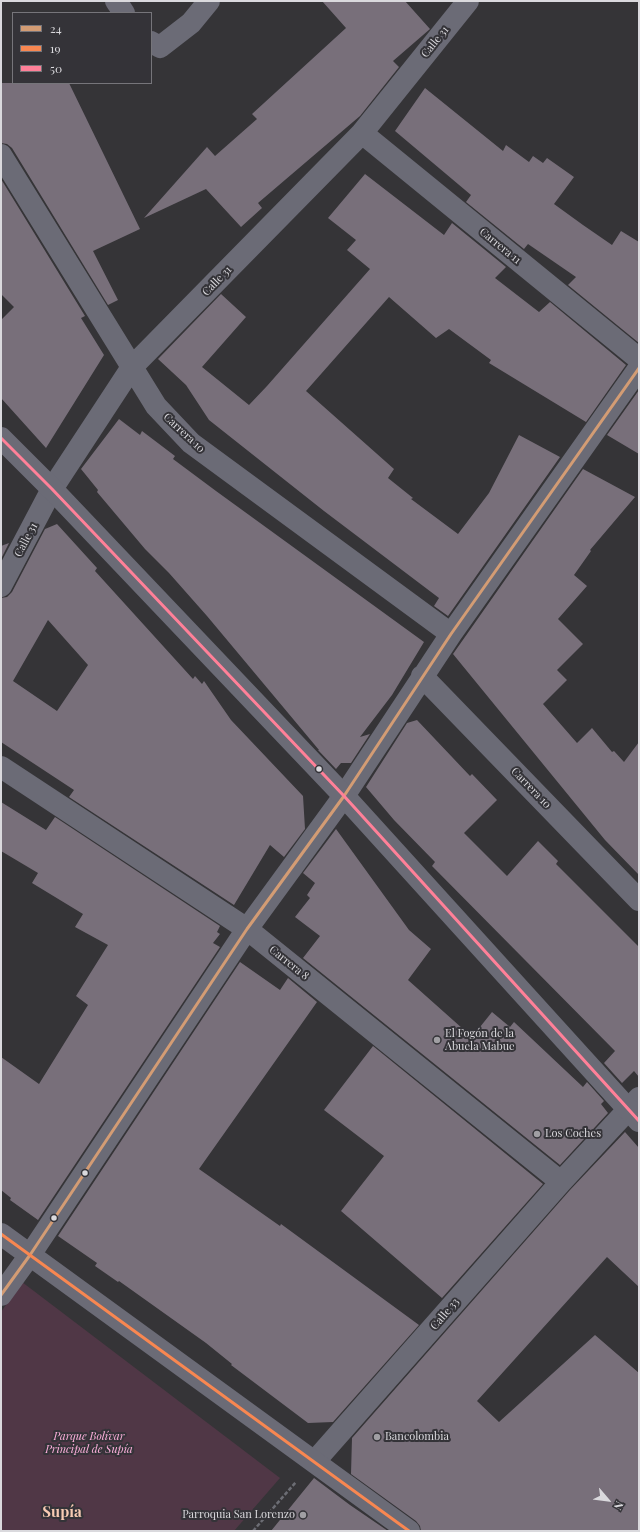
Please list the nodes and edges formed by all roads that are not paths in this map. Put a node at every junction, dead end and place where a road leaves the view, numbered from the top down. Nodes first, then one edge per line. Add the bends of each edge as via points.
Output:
1 (116, 1) edge
2 (209, 1) edge
3 (468, 1) edge
4 (123, 12) edge
5 (155, 44) edge
6 (362, 133) junction
7 (1, 155) edge
8 (639, 359) edge
9 (132, 367) junction
10 (639, 368) edge
11 (1, 438) edge
12 (52, 490) junction
13 (1, 586) edge
14 (450, 634) junction
15 (422, 676) junction
16 (1, 767) edge
17 (344, 796) junction
18 (639, 900) edge
19 (247, 929) junction
20 (635, 1109) edge
21 (561, 1182) junction
22 (1, 1234) edge
23 (30, 1256) junction
24 (1, 1295) edge
25 (315, 1461) junction
26 (409, 1531) edge

1 - 4 street
2 - 5 street via 190,23
3 - 6 street, Calle 31
6 - 8 street, Carrera 11
6 - 9 street, Calle 31
7 - 9 street, Carrera 10
9 - 12 street, Calle 31
9 - 14 street, Carrera 10 via 156,406 192,443
10 - 14 street
11 - 12 street
12 - 13 street, Calle 31
12 - 17 street
14 - 15 street
15 - 17 street
15 - 18 street, Carrera 10
16 - 19 street, Carrera 8
17 - 19 street
17 - 20 street
19 - 21 street, Carrera 8
19 - 23 street
20 - 21 street, Calle 33
21 - 25 street, Calle 33
22 - 23 street
23 - 24 street
23 - 25 street
25 - 26 street

